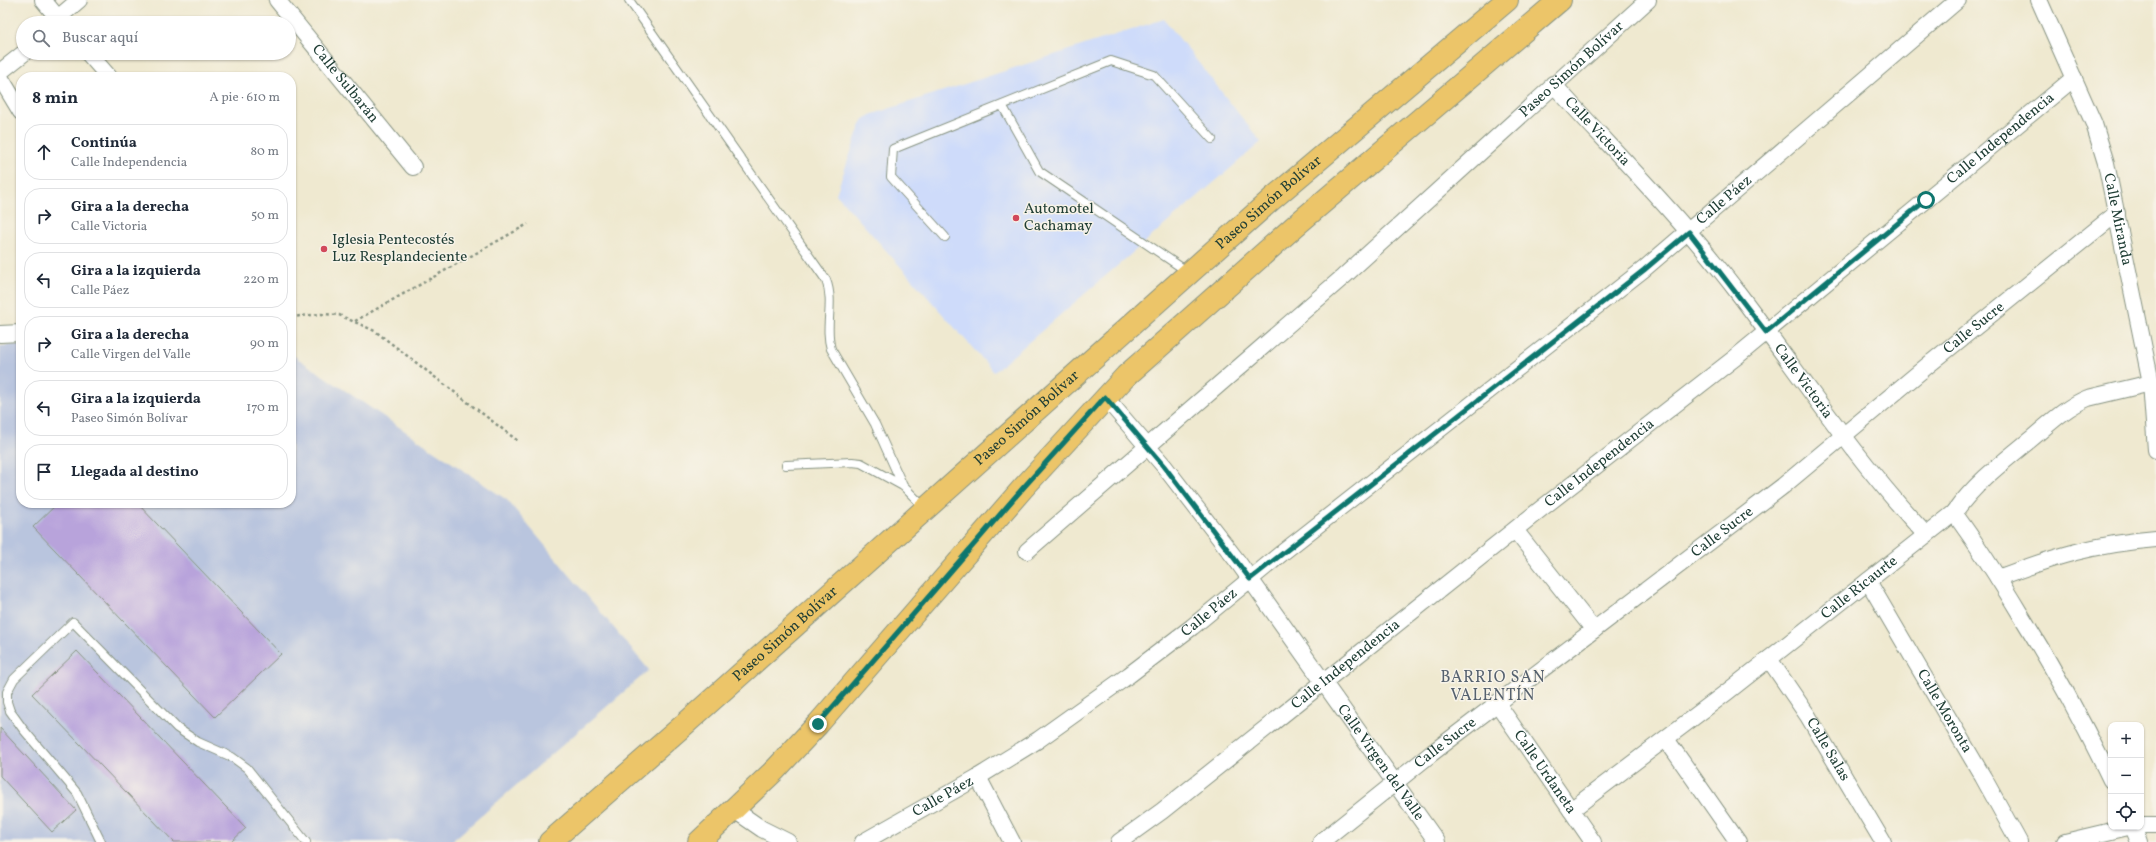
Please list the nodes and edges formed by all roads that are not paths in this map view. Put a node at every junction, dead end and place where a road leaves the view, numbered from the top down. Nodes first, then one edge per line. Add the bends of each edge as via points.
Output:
1 (43, 0) edge
2 (79, 0) edge
3 (277, 0) edge
4 (629, 0) edge
5 (1507, 0) edge
6 (1560, 0) edge
7 (1648, 0) edge
8 (1958, 0) edge
9 (2039, 0) edge
10 (57, 16) edge
11 (64, 16) edge
12 (290, 16) edge
13 (296, 23) edge
14 (16, 59) edge
15 (94, 60) edge
16 (0, 72) edge
17 (105, 72) edge
18 (0, 77) edge
19 (2074, 78) junction
20 (1553, 84) junction
21 (16, 104) edge
22 (1002, 105) junction
23 (1212, 140) dead end
24 (413, 166) dead end
25 (2117, 213) junction
26 (1689, 232) junction
27 (945, 237) dead end
28 (1189, 273) junction
29 (1766, 332) junction
30 (16, 333) edge
31 (0, 334) edge
32 (2151, 383) junction
33 (1105, 397) junction
34 (1842, 436) junction
35 (1148, 448) junction
36 (2156, 450) edge
37 (786, 465) dead end
38 (903, 486) junction
39 (926, 509) junction
40 (1954, 513) junction
41 (1515, 530) junction
42 (1926, 535) junction
43 (2156, 539) edge
44 (1027, 551) dead end
45 (1998, 578) junction
46 (1250, 579) junction
47 (1868, 581) junction
48 (1594, 630) junction
49 (1769, 659) junction
50 (1324, 682) junction
51 (1497, 703) junction
52 (1666, 739) junction
53 (2108, 774) edge
54 (978, 777) junction
55 (1396, 782) junction
56 (734, 809) junction
57 (1571, 810) junction
58 (2144, 825) edge
59 (2156, 825) edge
60 (2115, 830) edge
61 (2134, 830) edge
62 (101, 842) edge
63 (306, 842) edge
64 (550, 842) edge
65 (700, 842) edge
66 (788, 842) edge
67 (863, 842) edge
68 (1012, 842) edge
69 (1120, 842) edge
70 (1321, 842) edge
71 (1438, 842) edge
72 (1593, 842) edge
73 (1738, 842) edge
74 (1883, 842) edge
75 (2019, 842) edge
76 (2065, 842) edge
77 (2139, 842) edge

1 - 10 street
2 - 11 street
3 - 12 street, Calle Sulbarán
4 - 38 lane via 826,280 831,301 827,325 831,349 875,424
5 - 28 main road, Paseo Simón Bolívar
6 - 33 main road via 1289,231 1186,321
7 - 20 street, Paseo Simón Bolívar
8 - 26 street, Calle Páez
9 - 19 street, Calle Miranda
13 - 24 street, Calle Sulbarán
14 - 16 street
15 - 17 street
18 - 21 street
19 - 25 street, Calle Miranda via 2094,124
19 - 29 street, Calle Independencia
20 - 26 street, Calle Victoria
20 - 35 street, Paseo Simón Bolívar via 1343,277
22 - 23 lane via 1110,61 1154,75
22 - 27 lane via 893,150 890,177
22 - 28 lane via 1039,172
25 - 32 street, Calle Miranda
25 - 34 street, Calle Sucre
26 - 29 street, Calle Victoria
26 - 46 street, Calle Páez
28 - 39 main road, Paseo Simón Bolívar
29 - 34 street, Calle Victoria
29 - 41 street, Calle Independencia
30 - 31 street
32 - 36 street, Calle Miranda
32 - 40 street, Calle Ricaurte via 2078,402 1981,480
33 - 35 street, Calle Virgen del Valle
33 - 56 main road via 818,724
34 - 42 street, Calle Victoria via 1891,498
34 - 48 street, Calle Sucre via 1783,486
35 - 44 street, Paseo Simón Bolívar
35 - 46 street, Calle Virgen del Valle
37 - 38 lane via 861,463
38 - 39 lane
39 - 64 main road, Paseo Simón Bolívar
40 - 42 street, Calle Ricaurte
40 - 45 street
41 - 48 street
41 - 50 street, Calle Independencia
42 - 47 street, Calle Ricaurte
43 - 45 street via 2117,542 2083,549
45 - 53 street via 2083,721
46 - 50 street, Calle Virgen del Valle
46 - 54 street, Calle Páez via 1129,675 1038,740
47 - 49 street, Calle Ricaurte
47 - 75 street, Calle Moronta
48 - 51 street, Calle Sucre
49 - 52 street, Calle Ricaurte
49 - 74 street, Calle Salas via 1808,716
50 - 55 street, Calle Virgen del Valle
50 - 69 street, Calle Independencia
51 - 55 street, Calle Sucre
51 - 57 street, Calle Urdaneta
52 - 57 street, Calle Ricaurte
52 - 73 street
54 - 67 street, Calle Páez
54 - 68 street
55 - 70 street, Calle Sucre
55 - 71 street, Calle Virgen del Valle
56 - 65 main road
56 - 66 street via 762,830
57 - 72 street, Calle Urdaneta
58 - 59 street
60 - 76 street
61 - 77 street
62 - 63 lane via 77,793 10,711 7,702 7,692 14,679 73,622 182,732 241,762

